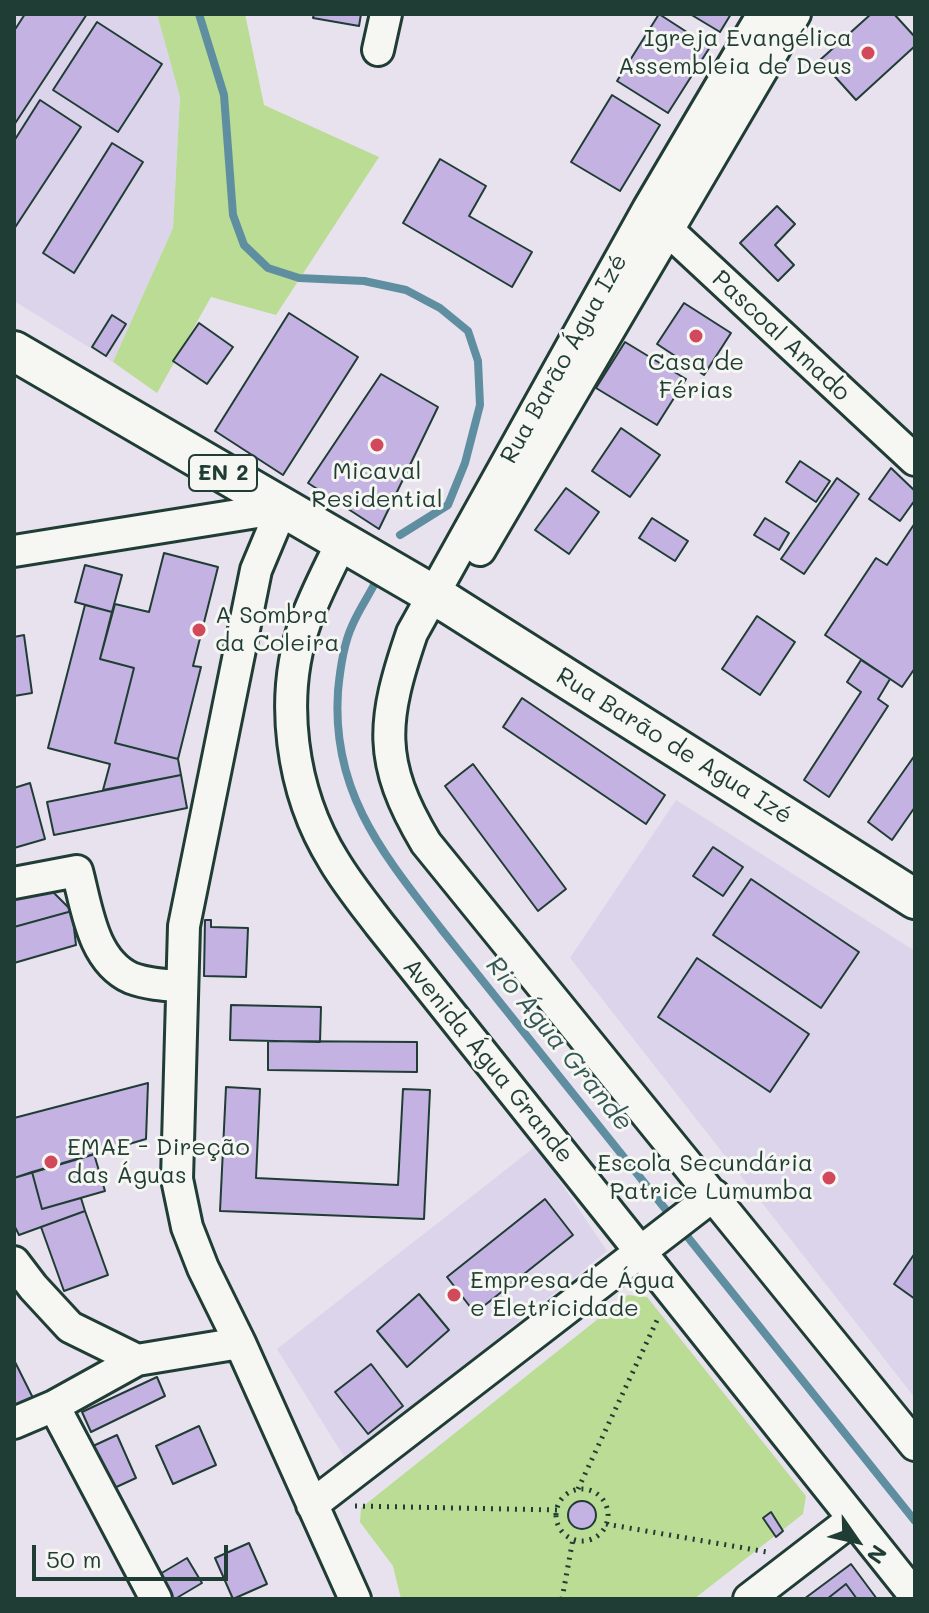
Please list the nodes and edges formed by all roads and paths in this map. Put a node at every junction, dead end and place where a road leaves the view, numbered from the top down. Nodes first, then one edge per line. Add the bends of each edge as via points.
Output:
1 (386, 14) edge
2 (763, 14) edge
3 (795, 14) edge
4 (378, 50) dead end
5 (658, 220) junction
6 (14, 351) edge
7 (915, 460) edge
8 (282, 508) junction
9 (342, 542) junction
10 (14, 551) edge
11 (441, 599) junction
12 (14, 883) edge
13 (915, 899) edge
14 (180, 986) junction
15 (705, 1202) junction
16 (641, 1253) junction
17 (14, 1262) edge
18 (671, 1291) junction
19 (240, 1343) junction
20 (137, 1360) junction
21 (54, 1406) junction
22 (14, 1423) edge
23 (915, 1445) edge
24 (578, 1489) junction
25 (312, 1505) junction
26 (558, 1510) junction
27 (853, 1519) junction
28 (606, 1524) junction
29 (573, 1539) junction
30 (803, 1558) junction
31 (915, 1596) edge
32 (156, 1599) edge
33 (355, 1599) edge
34 (562, 1599) edge
35 (749, 1599) edge

1 - 4 street
2 - 5 street, Rua Barão Água Izé
3 - 5 street, Rua Barão Água Izé
5 - 7 street, Pascoal Amado
5 - 11 street, Rua Barão Água Izé
6 - 8 main road, EN 2
8 - 9 main road, EN 2
8 - 10 street
8 - 14 street via 256,570 184,926
9 - 11 main road, EN 2
9 - 16 street, Avenida Água Grande via 305,622 292,697 295,757 317,829 380,925
11 - 13 main road, Rua Barão de Agua Izé
11 - 15 street, Rua Barão Água Izé via 412,633 389,715 394,779 407,811 426,843
12 - 14 street via 77,871 98,946 111,964 139,980
14 - 19 street via 176,1152 181,1207 203,1268
15 - 16 street
15 - 23 street
16 - 18 street, Avenida Água Grande
16 - 25 street
17 - 20 street via 70,1327
18 - 24 path
18 - 27 street, Avenida Água Grande
19 - 20 street
19 - 25 street
20 - 21 street
21 - 22 street
21 - 32 street
24 - 26 path via 559,1501
24 - 28 path via 596,1492 608,1508
25 - 26 path
25 - 33 street
26 - 29 path via 556,1522
27 - 30 street
27 - 31 street, Avenida Água Grande
28 - 29 path via 589,1541
28 - 30 path
29 - 34 path
30 - 35 street

